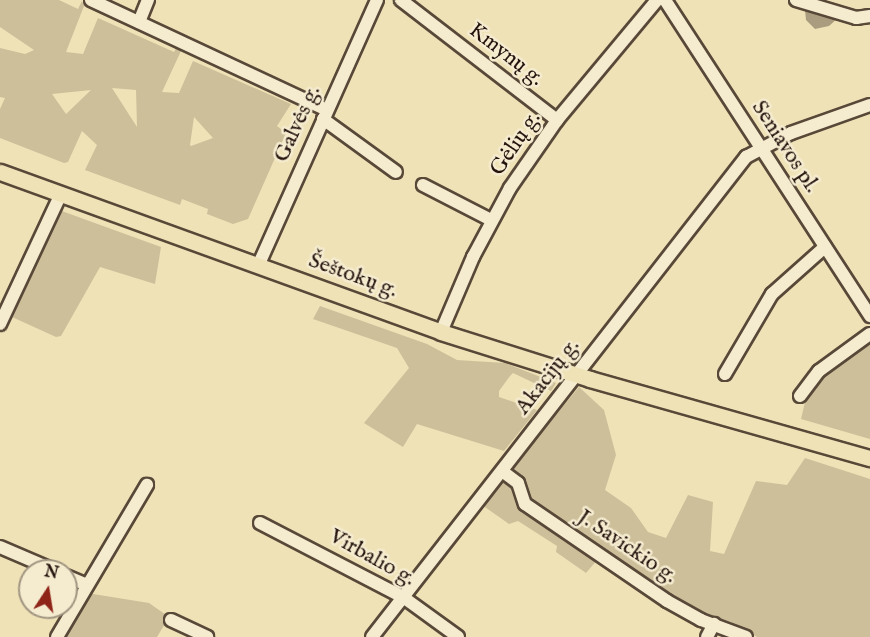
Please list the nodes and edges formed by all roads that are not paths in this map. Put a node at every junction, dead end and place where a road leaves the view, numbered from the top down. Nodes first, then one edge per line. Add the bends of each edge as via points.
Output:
1 (91, 0) edge
2 (148, 0) edge
3 (377, 0) edge
4 (401, 0) edge
5 (657, 0) edge
6 (665, 0) edge
7 (796, 0) edge
8 (870, 16) edge
9 (139, 22) junction
10 (870, 105) edge
11 (325, 114) junction
12 (556, 120) junction
13 (760, 147) junction
14 (0, 172) edge
15 (396, 172) dead end
16 (423, 186) dead end
17 (61, 194) junction
18 (491, 220) junction
19 (825, 247) junction
20 (258, 266) junction
21 (870, 316) edge
22 (0, 324) edge
23 (441, 332) junction
24 (870, 334) edge
25 (725, 374) dead end
26 (577, 375) junction
27 (800, 396) dead end
28 (870, 458) edge
29 (502, 471) junction
30 (147, 485) dead end
31 (260, 523) dead end
32 (0, 547) edge
33 (28, 559) edge
34 (78, 581) edge
35 (87, 585) junction
36 (403, 597) junction
37 (171, 620) dead end
38 (714, 624) junction
39 (57, 637) edge
40 (207, 637) edge
41 (372, 637) edge
42 (458, 637) edge
43 (707, 637) edge
44 (746, 637) edge

1 - 9 street
2 - 9 street
3 - 11 street, Galvės g.
4 - 12 street, Kmynų g.
5 - 12 street, Gėlių g.
6 - 13 street, Seniavos pl.
7 - 8 street via 856,18
9 - 11 street
10 - 13 street
11 - 15 street
11 - 20 street, Galvės g.
12 - 18 street, Gėlių g.
13 - 19 street, Seniavos pl.
13 - 26 street, Akacijų g. via 746,157
14 - 17 main road, Šeštokų g.
16 - 18 street
17 - 20 main road, Šeštokų g.
17 - 22 street
18 - 23 street, Gėlių g.
19 - 21 street, Seniavos pl.
19 - 25 street via 772,294
20 - 23 main road, Šeštokų g.
23 - 26 main road, Šeštokų g.
24 - 27 street via 819,370
26 - 28 main road, Šeštokų g.
26 - 29 street, Akacijų g.
29 - 36 street, Akacijų g.
29 - 38 street, J. Savickio g. via 518,483 525,504 667,601
30 - 35 street
31 - 36 street, Virbalio g.
32 - 33 street
34 - 35 street
35 - 39 street
36 - 41 street, Akacijų g.
36 - 42 street, Virbalio g.
37 - 40 street
38 - 43 street
38 - 44 street, J. Savickio g.

